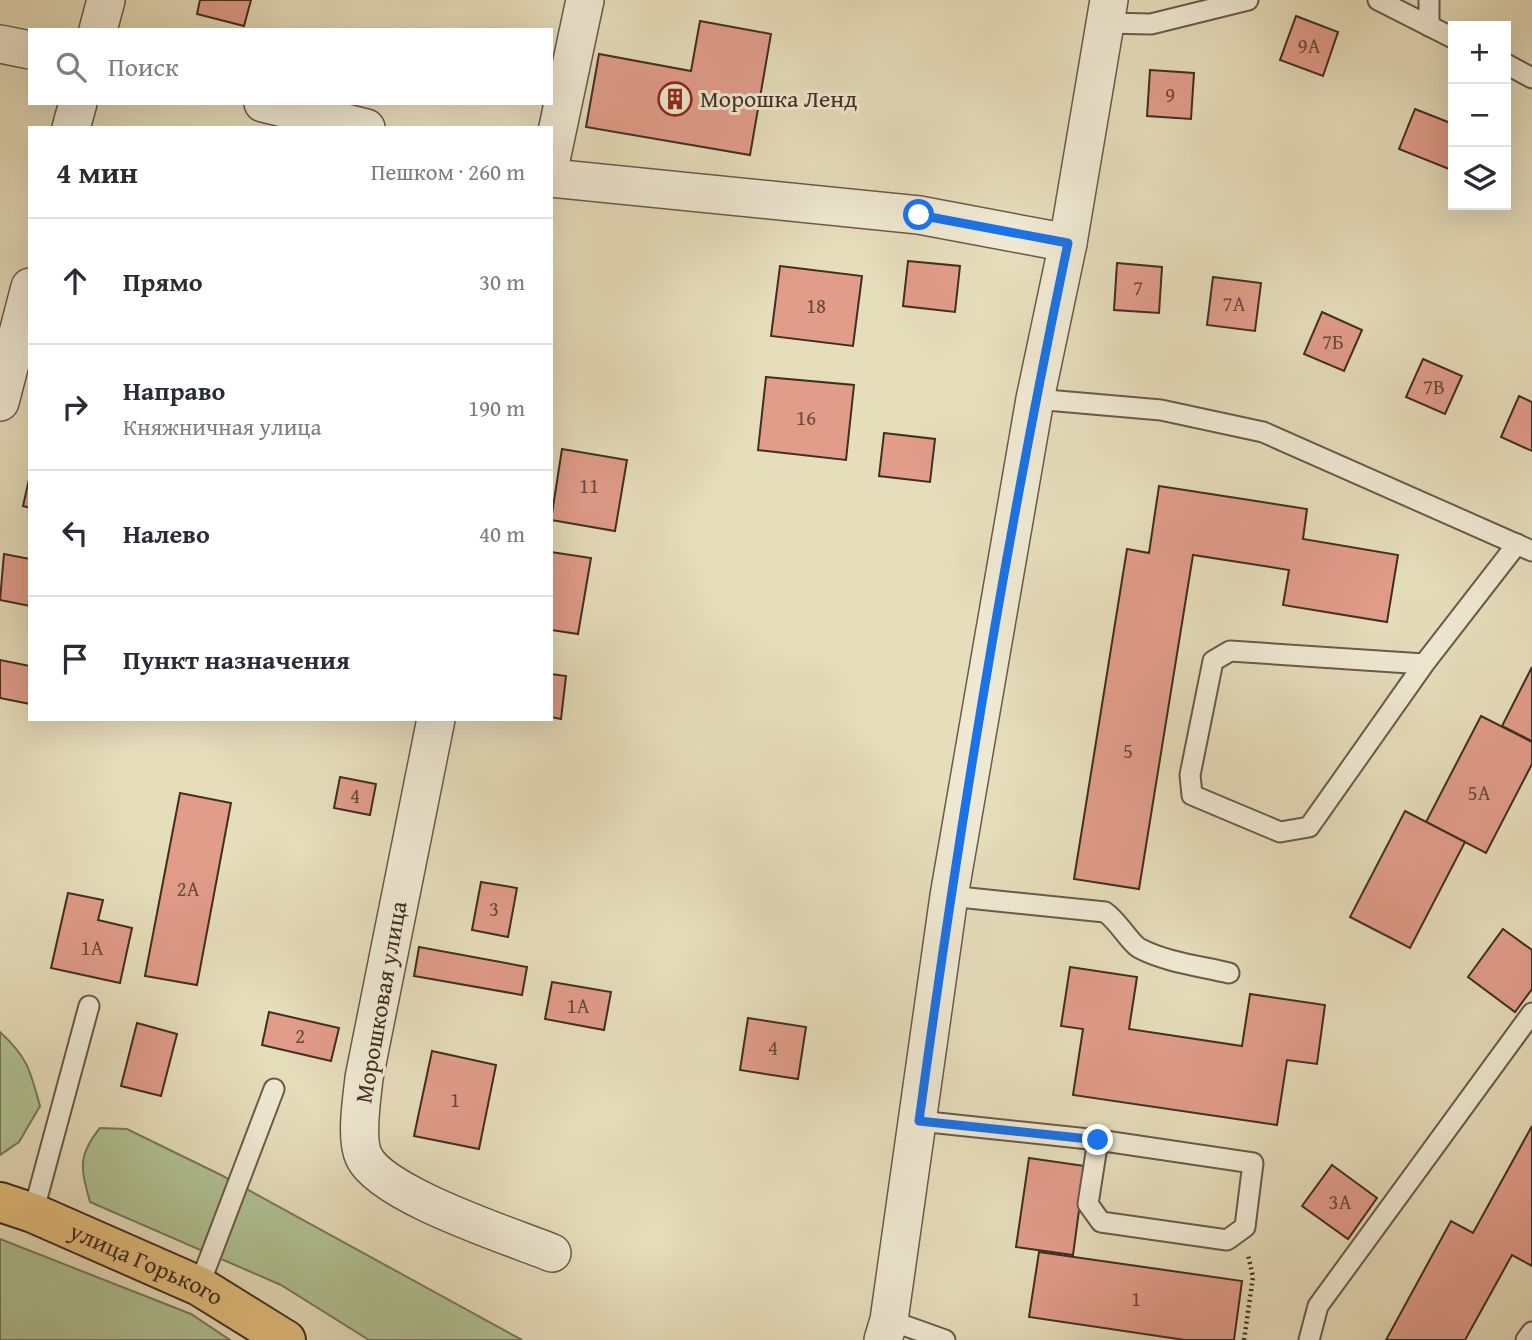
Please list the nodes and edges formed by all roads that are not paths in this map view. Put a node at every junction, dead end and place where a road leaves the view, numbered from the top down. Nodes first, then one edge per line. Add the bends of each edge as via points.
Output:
1 (106, 0) edge
2 (585, 0) edge
3 (1248, 0) edge
4 (1378, 0) edge
5 (1429, 0) edge
6 (1107, 11) edge
7 (1430, 26) junction
8 (99, 28) edge
9 (1448, 35) edge
10 (0, 44) edge
11 (28, 50) edge
12 (1511, 67) edge
13 (1532, 78) edge
14 (77, 105) edge
15 (271, 105) edge
16 (72, 126) edge
17 (358, 126) edge
18 (553, 151) edge
19 (553, 178) edge
20 (1068, 243) junction
21 (28, 295) edge
22 (1035, 399) junction
23 (0, 402) edge
24 (1525, 547) edge
25 (1424, 664) junction
26 (436, 721) edge
27 (949, 897) junction
28 (1229, 973) dead end
29 (89, 1006) dead end
30 (1532, 1013) edge
31 (274, 1089) dead end
32 (919, 1121) junction
33 (1098, 1140) junction
34 (16, 1207) edge
35 (552, 1253) dead end
36 (199, 1286) junction
37 (886, 1330) edge
38 (1532, 1332) edge
39 (286, 1340) edge
40 (945, 1340) edge
41 (1309, 1340) edge
42 (1526, 1340) edge

1 - 8 street
2 - 18 street
3 - 6 lane via 1151,24
4 - 7 lane
5 - 7 lane
6 - 20 street
7 - 9 lane
10 - 11 street
12 - 13 lane
14 - 16 street
15 - 17 street
19 - 20 street via 919,215
20 - 22 street
21 - 23 street
22 - 24 lane via 1161,410 1263,432
22 - 27 street
24 - 25 lane
25 - 25 lane via 1310,827 1280,832 1192,795 1190,775 1213,661 1230,651
26 - 35 street, Морошковая улица via 364,1078 362,1155 372,1171 402,1192
27 - 28 lane via 1105,912 1136,946
27 - 32 street
29 - 34 lane
30 - 41 lane via 1318,1306
31 - 36 lane
32 - 33 lane
32 - 37 street
33 - 33 lane via 1253,1163 1245,1227 1227,1240 1101,1222 1088,1204
34 - 36 main road, улица Горького
36 - 39 main road, улица Горького
37 - 40 lane
38 - 42 lane

